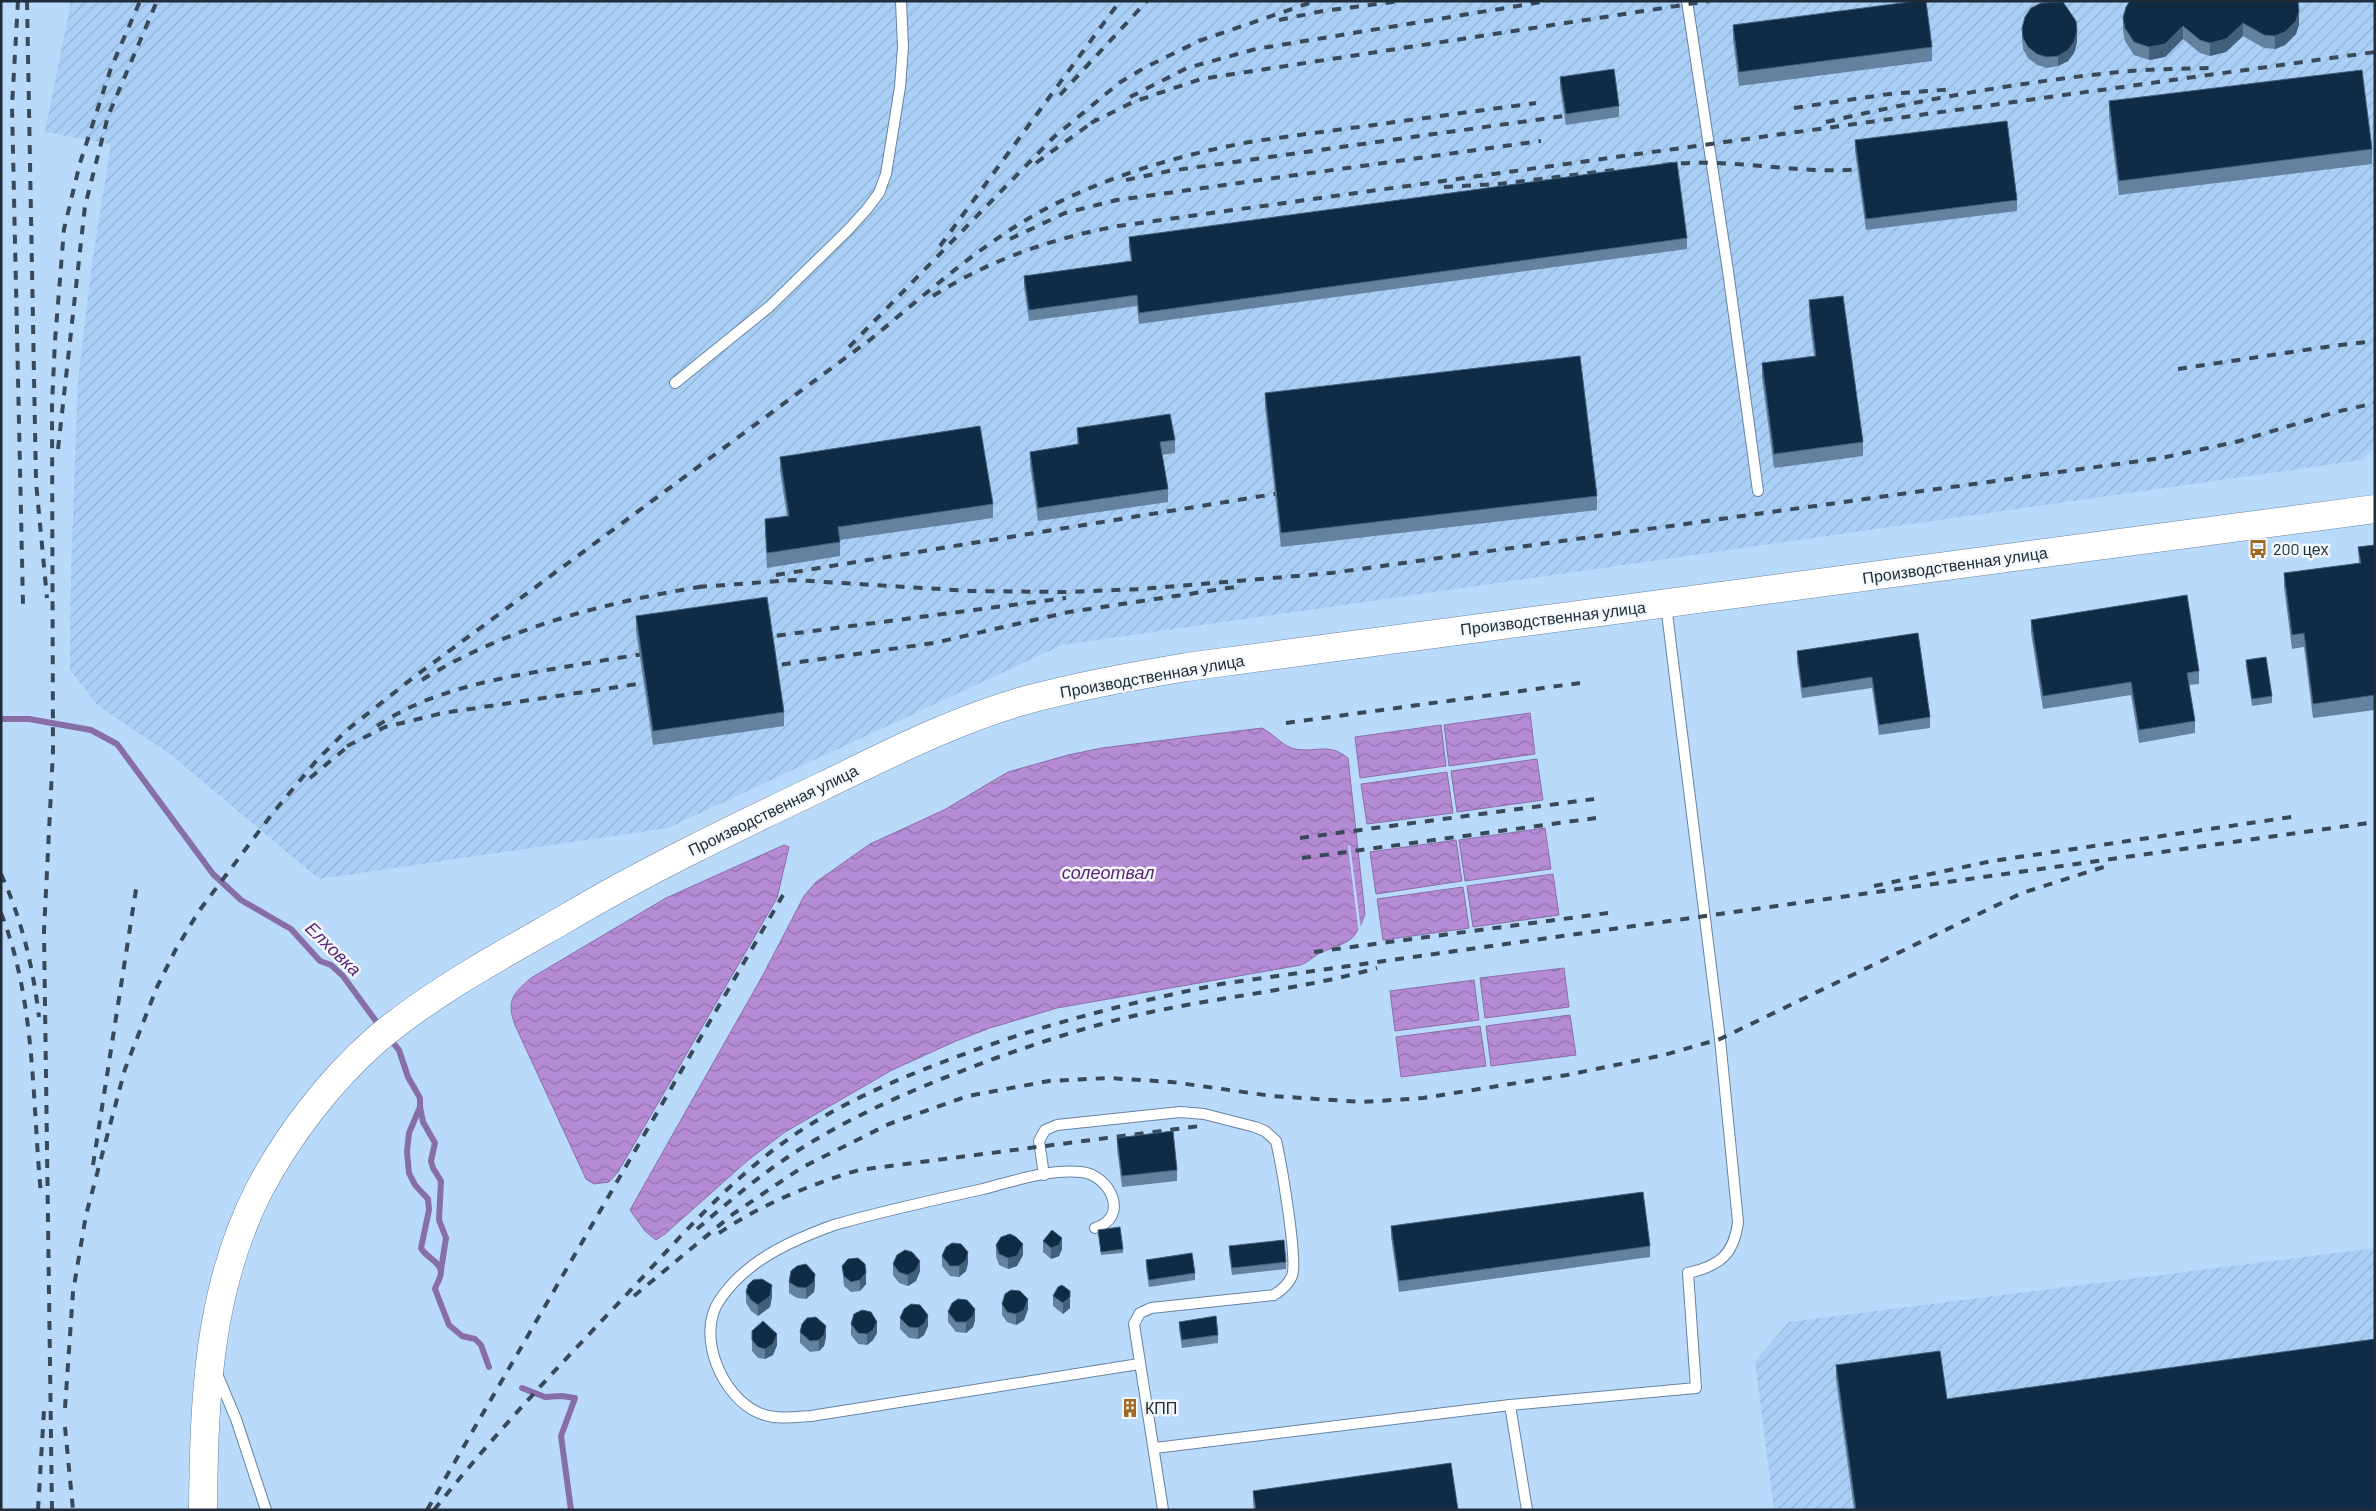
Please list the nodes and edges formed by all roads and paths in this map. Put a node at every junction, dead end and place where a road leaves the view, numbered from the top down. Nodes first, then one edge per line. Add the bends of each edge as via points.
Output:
1 (900, 1) edge
2 (1687, 1) edge
3 (675, 383) dead end
4 (1758, 491) dead end
5 (2375, 509) edge
6 (1666, 604) junction
7 (1044, 1175) junction
8 (1095, 1228) dead end
9 (209, 1356) junction
10 (1139, 1364) junction
11 (1510, 1406) junction
12 (1155, 1448) junction
13 (203, 1510) edge
14 (266, 1510) edge
15 (1163, 1510) edge
16 (1527, 1510) edge

1 - 3 lane via 900,87 886,174 879,193 848,230 768,307
2 - 4 lane
5 - 6 main road, Производственная улица
6 - 9 main road, Производственная улица via 1187,667 1104,681 1024,701 956,724 892,752 623,884 501,956 405,1018 367,1048 338,1078 314,1106 260,1188 235,1245 223,1284
6 - 11 lane via 1720,1039 1738,1222 1736,1236 1721,1260 1710,1268 1688,1274 1696,1388
7 - 8 lane via 1082,1172 1108,1186 1113,1204 1112,1217
7 - 10 lane via 1039,1141 1045,1130 1057,1125 1192,1112 1255,1127 1276,1141 1294,1255 1293,1274 1288,1283 1274,1295 1151,1308 1140,1313 1134,1324
7 - 10 lane via 862,1217 808,1234 770,1254 728,1289 712,1314 710,1344 722,1376 744,1404 758,1413 782,1418
9 - 13 main road, Производственная улица
9 - 14 lane via 236,1419
10 - 12 lane
11 - 12 lane
11 - 16 lane
12 - 15 lane

